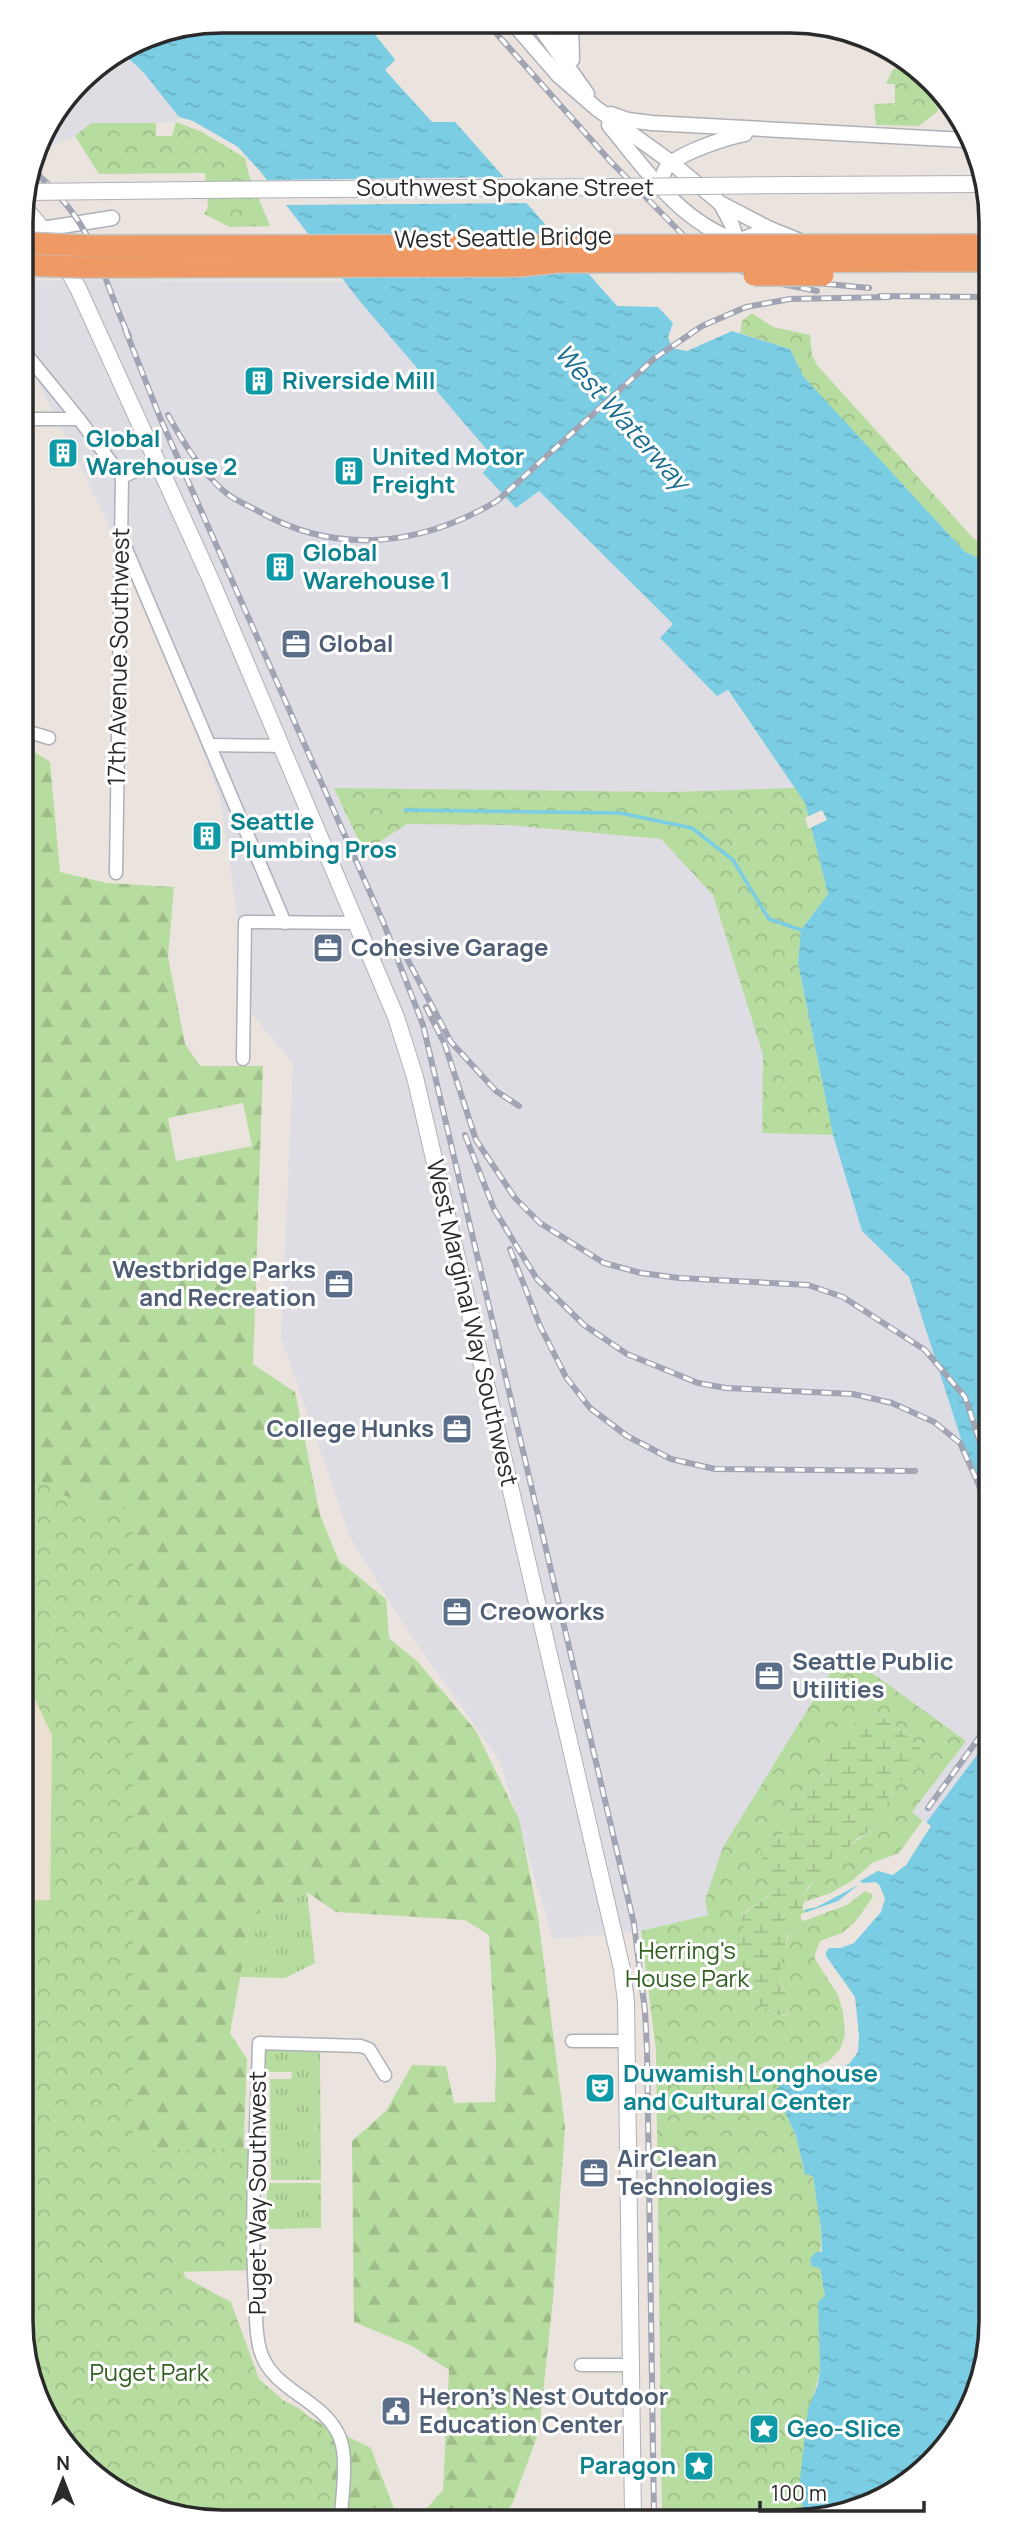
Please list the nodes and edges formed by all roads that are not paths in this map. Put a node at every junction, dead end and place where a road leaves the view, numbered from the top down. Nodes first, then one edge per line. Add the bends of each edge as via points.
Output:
1 (522, 33) edge
2 (545, 33) edge
3 (561, 33) edge
4 (572, 33) edge
5 (573, 71) junction
6 (596, 108) junction
7 (767, 131) junction
8 (959, 140) edge
9 (672, 163) junction
10 (974, 185) edge
11 (660, 188) junction
12 (36, 192) edge
13 (720, 203) junction
14 (112, 218) dead end
15 (770, 229) junction
16 (34, 230) edge
17 (34, 231) edge
18 (34, 233) edge
19 (737, 241) junction
20 (34, 244) edge
21 (89, 246) junction
22 (979, 258) edge
23 (979, 259) edge
24 (979, 259) edge
25 (979, 259) edge
26 (34, 265) edge
27 (34, 364) edge
28 (34, 419) edge
29 (79, 419) junction
30 (156, 462) junction
31 (121, 477) junction
32 (121, 537) junction
33 (34, 733) edge
34 (49, 738) dead end
35 (210, 745) junction
36 (282, 746) junction
37 (116, 873) dead end
38 (285, 923) junction
39 (357, 923) junction
40 (243, 1059) dead end
41 (572, 2041) dead end
42 (626, 2041) junction
43 (384, 2075) dead end
44 (581, 2365) dead end
45 (631, 2365) junction
46 (341, 2510) edge
47 (633, 2510) edge

1 - 6 street via 558,75
2 - 5 street
3 - 5 street
4 - 5 street
5 - 6 street
6 - 7 street via 628,120
6 - 9 street
6 - 11 street
7 - 8 street
7 - 9 street via 734,136
9 - 11 street
9 - 13 street
10 - 12 main road, Southwest Spokane Street, bridge
11 - 19 street via 704,227
13 - 15 street
13 - 19 street
14 - 16 street
15 - 19 street
15 - 22 street via 838,251 952,252
17 - 21 highway, bridge
18 - 30 main road, West Marginal Way Southwest via 78,288
19 - 23 street via 796,257
20 - 21 highway, West Seattle Bridge, bridge
21 - 24 highway, West Seattle Bridge, bridge
25 - 26 highway, West Seattle Bridge, bridge via 518,266
27 - 29 street
28 - 29 street
29 - 31 street
30 - 31 street
30 - 36 main road, West Marginal Way Southwest
31 - 32 street, 17th Avenue Southwest
32 - 35 street
32 - 37 street, 17th Avenue Southwest
33 - 34 street
35 - 36 street
35 - 38 street
36 - 39 main road, West Marginal Way Southwest
38 - 39 street
38 - 40 street via 244,922
39 - 42 main road, West Marginal Way Southwest via 397,1017 415,1077 615,1932 626,2003
41 - 42 street
42 - 45 main road, West Marginal Way Southwest
43 - 46 street, Puget Way Southwest via 369,2049 361,2046 259,2043 252,2264 259,2347 269,2371 320,2410 341,2440
44 - 45 street
45 - 47 main road, West Marginal Way Southwest

